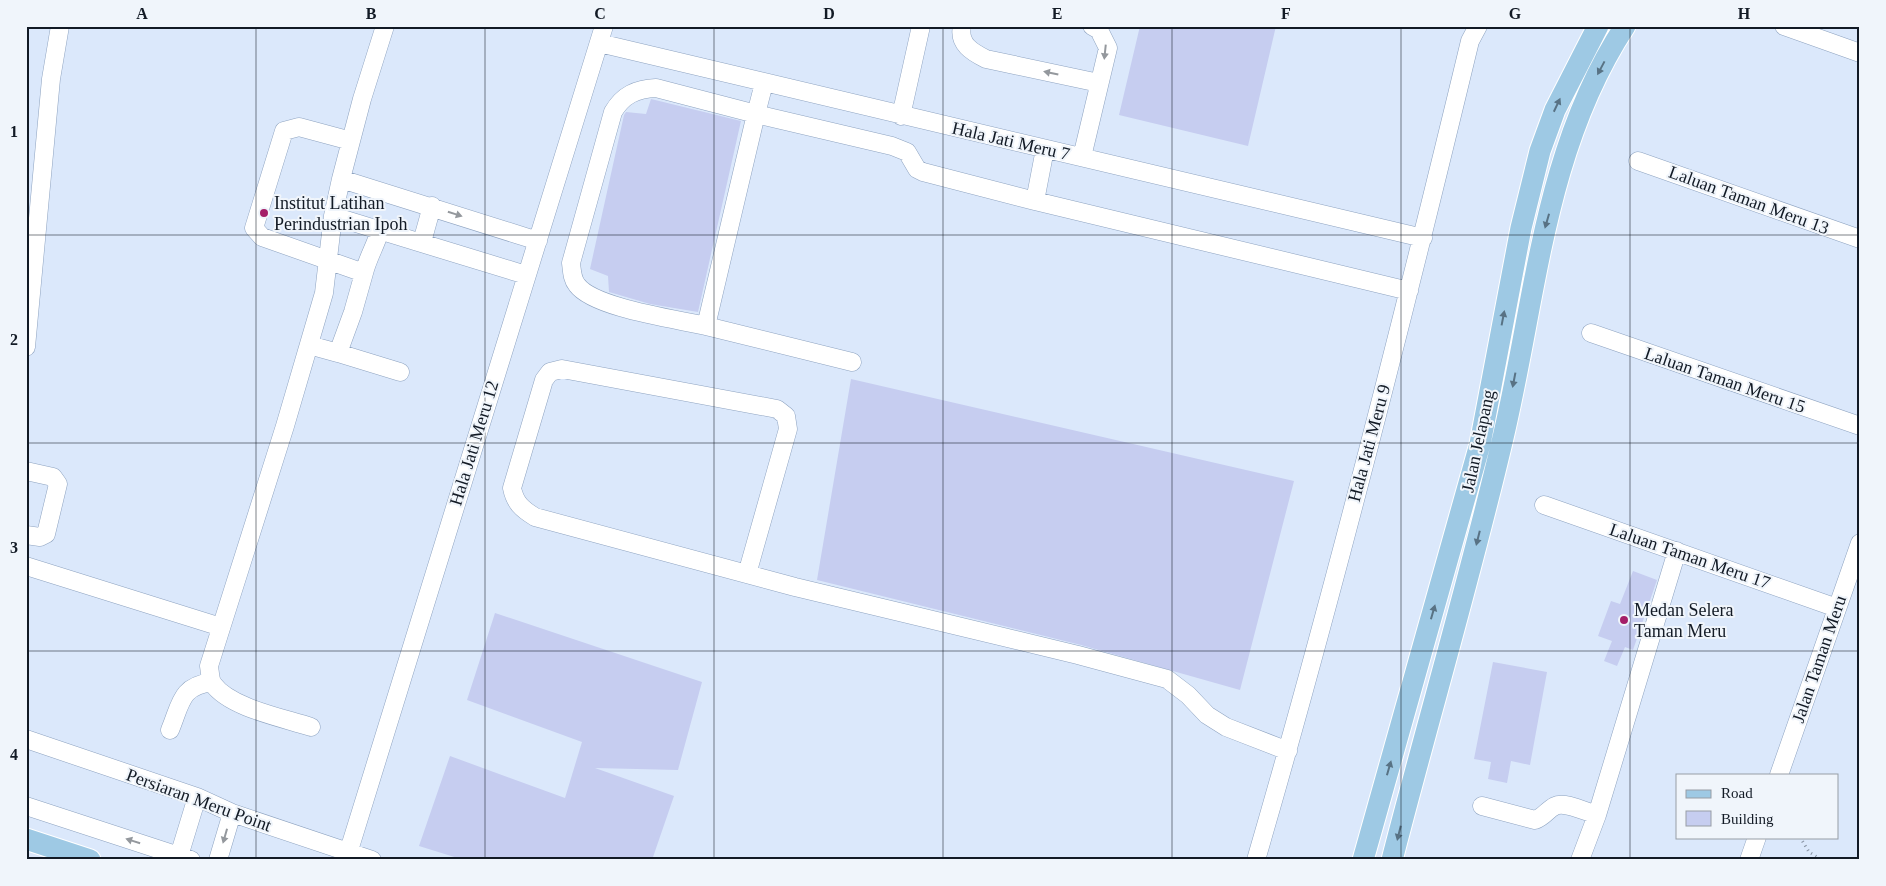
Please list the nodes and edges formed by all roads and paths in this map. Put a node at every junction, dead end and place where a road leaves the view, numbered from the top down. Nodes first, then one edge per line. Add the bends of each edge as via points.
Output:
1 (60, 26) edge
2 (385, 26) edge
3 (921, 26) edge
4 (962, 26) edge
5 (1092, 26) edge
6 (1478, 26) edge
7 (1598, 26) edge
8 (1625, 26) edge
9 (1784, 26) edge
10 (602, 34) edge
11 (1860, 53) edge
12 (764, 83) junction
13 (1098, 83) junction
14 (756, 114) junction
15 (901, 116) junction
16 (351, 141) junction
17 (1045, 149) junction
18 (1082, 157) junction
19 (1638, 161) dead end
20 (341, 179) junction
21 (1034, 201) junction
22 (432, 206) junction
23 (333, 216) junction
24 (380, 230) junction
25 (1423, 238) junction
26 (1860, 239) edge
27 (538, 241) junction
28 (422, 242) junction
29 (327, 261) junction
30 (364, 273) junction
31 (526, 275) junction
32 (1409, 291) junction
33 (706, 326) junction
34 (1591, 334) dead end
35 (309, 345) junction
36 (26, 347) edge
37 (338, 353) junction
38 (852, 362) dead end
39 (400, 372) dead end
40 (1860, 426) edge
41 (26, 471) edge
42 (1544, 505) dead end
43 (26, 535) edge
44 (1860, 543) edge
45 (1677, 551) junction
46 (26, 566) edge
47 (748, 574) junction
48 (1837, 608) junction
49 (221, 626) junction
50 (212, 682) junction
51 (311, 727) dead end
52 (170, 730) dead end
53 (26, 739) edge
54 (1288, 751) junction
55 (1779, 774) edge
56 (197, 796) junction
57 (1380, 803) junction
58 (26, 806) edge
59 (1482, 806) dead end
60 (232, 813) junction
61 (1597, 815) junction
62 (1757, 838) edge
63 (1801, 838) edge
64 (26, 840) edge
65 (347, 856) edge
66 (185, 858) edge
67 (90, 860) edge
68 (218, 860) edge
69 (372, 860) edge
70 (1256, 860) edge
71 (1363, 860) edge
72 (1391, 860) edge
73 (1580, 860) edge
74 (1749, 860) edge
75 (1822, 860) edge

1 - 36 street
2 - 16 street
3 - 15 street
13 -> 4 street via 986,59 963,43
5 -> 13 street via 1099,30 1108,48
6 - 25 street, Hala Jati Meru 9 via 1470,41
57 -> 7 main road, Jalan Jelapang via 1480,444 1521,228 1540,151 1555,110
8 -> 72 main road, Jalan Jelapang via 1581,106 1543,233 1503,440
9 - 11 street
10 - 12 street, Hala Jati Meru 7
10 - 27 street, Hala Jati Meru 12
12 - 14 street
12 - 15 street, Hala Jati Meru 7
13 - 18 street
14 - 21 street via 892,146 907,152 916,169 923,172
14 - 33 street
14 - 33 street via 656,88 632,92 619,102 613,112 571,263 573,279 578,287 603,302
15 - 17 street, Hala Jati Meru 7
16 - 20 street
16 - 29 street via 299,127 284,131 254,221 255,232 262,237
17 - 18 street, Hala Jati Meru 7
17 - 21 street
18 - 25 street, Hala Jati Meru 7
19 - 26 street, Laluan Taman Meru 13
20 - 22 street
20 - 23 street
21 - 32 street
22 -> 27 street
22 - 28 street
23 - 24 street
23 - 29 street
24 - 28 street
24 - 30 street via 375,245 370,249
25 - 32 street, Hala Jati Meru 9
27 - 31 street, Hala Jati Meru 12
28 - 31 street
29 - 30 street
29 - 35 street via 324,293
30 - 37 street
31 - 65 street, Hala Jati Meru 12
32 - 54 street, Hala Jati Meru 9
33 - 38 street
34 - 40 street, Laluan Taman Meru 15
35 - 37 street
35 - 49 street
37 - 39 street
41 - 43 street via 51,476 58,484 46,534 40,538
42 - 45 street, Laluan Taman Meru 17
44 - 48 street, Jalan Taman Meru
45 - 48 street, Laluan Taman Meru 17
45 - 61 street
46 - 49 street
47 - 47 street via 535,517 514,500 512,488 544,380 550,372 562,369 777,409 786,416 788,430
47 - 54 street via 1167,679 1188,695 1207,716 1226,727
48 - 55 street, Jalan Taman Meru
49 - 50 street via 209,666
50 - 51 street via 221,694 240,704
50 - 52 street via 198,684 185,692
53 - 56 street, Persiaran Meru Point
54 - 70 street, Hala Jati Meru 9
56 - 60 street, Persiaran Meru Point
56 - 66 street
57 - 71 main road, Jalan Jelapang
57 - 72 main road via 1379,838
66 -> 58 street
59 - 61 street via 1535,820 1554,806 1562,805
60 - 65 street, Persiaran Meru Point
60 -> 68 street
61 - 73 street
62 - 74 street
63 - 75 path via 1809,852
64 - 67 main road
65 - 69 street, Persiaran Meru Point

